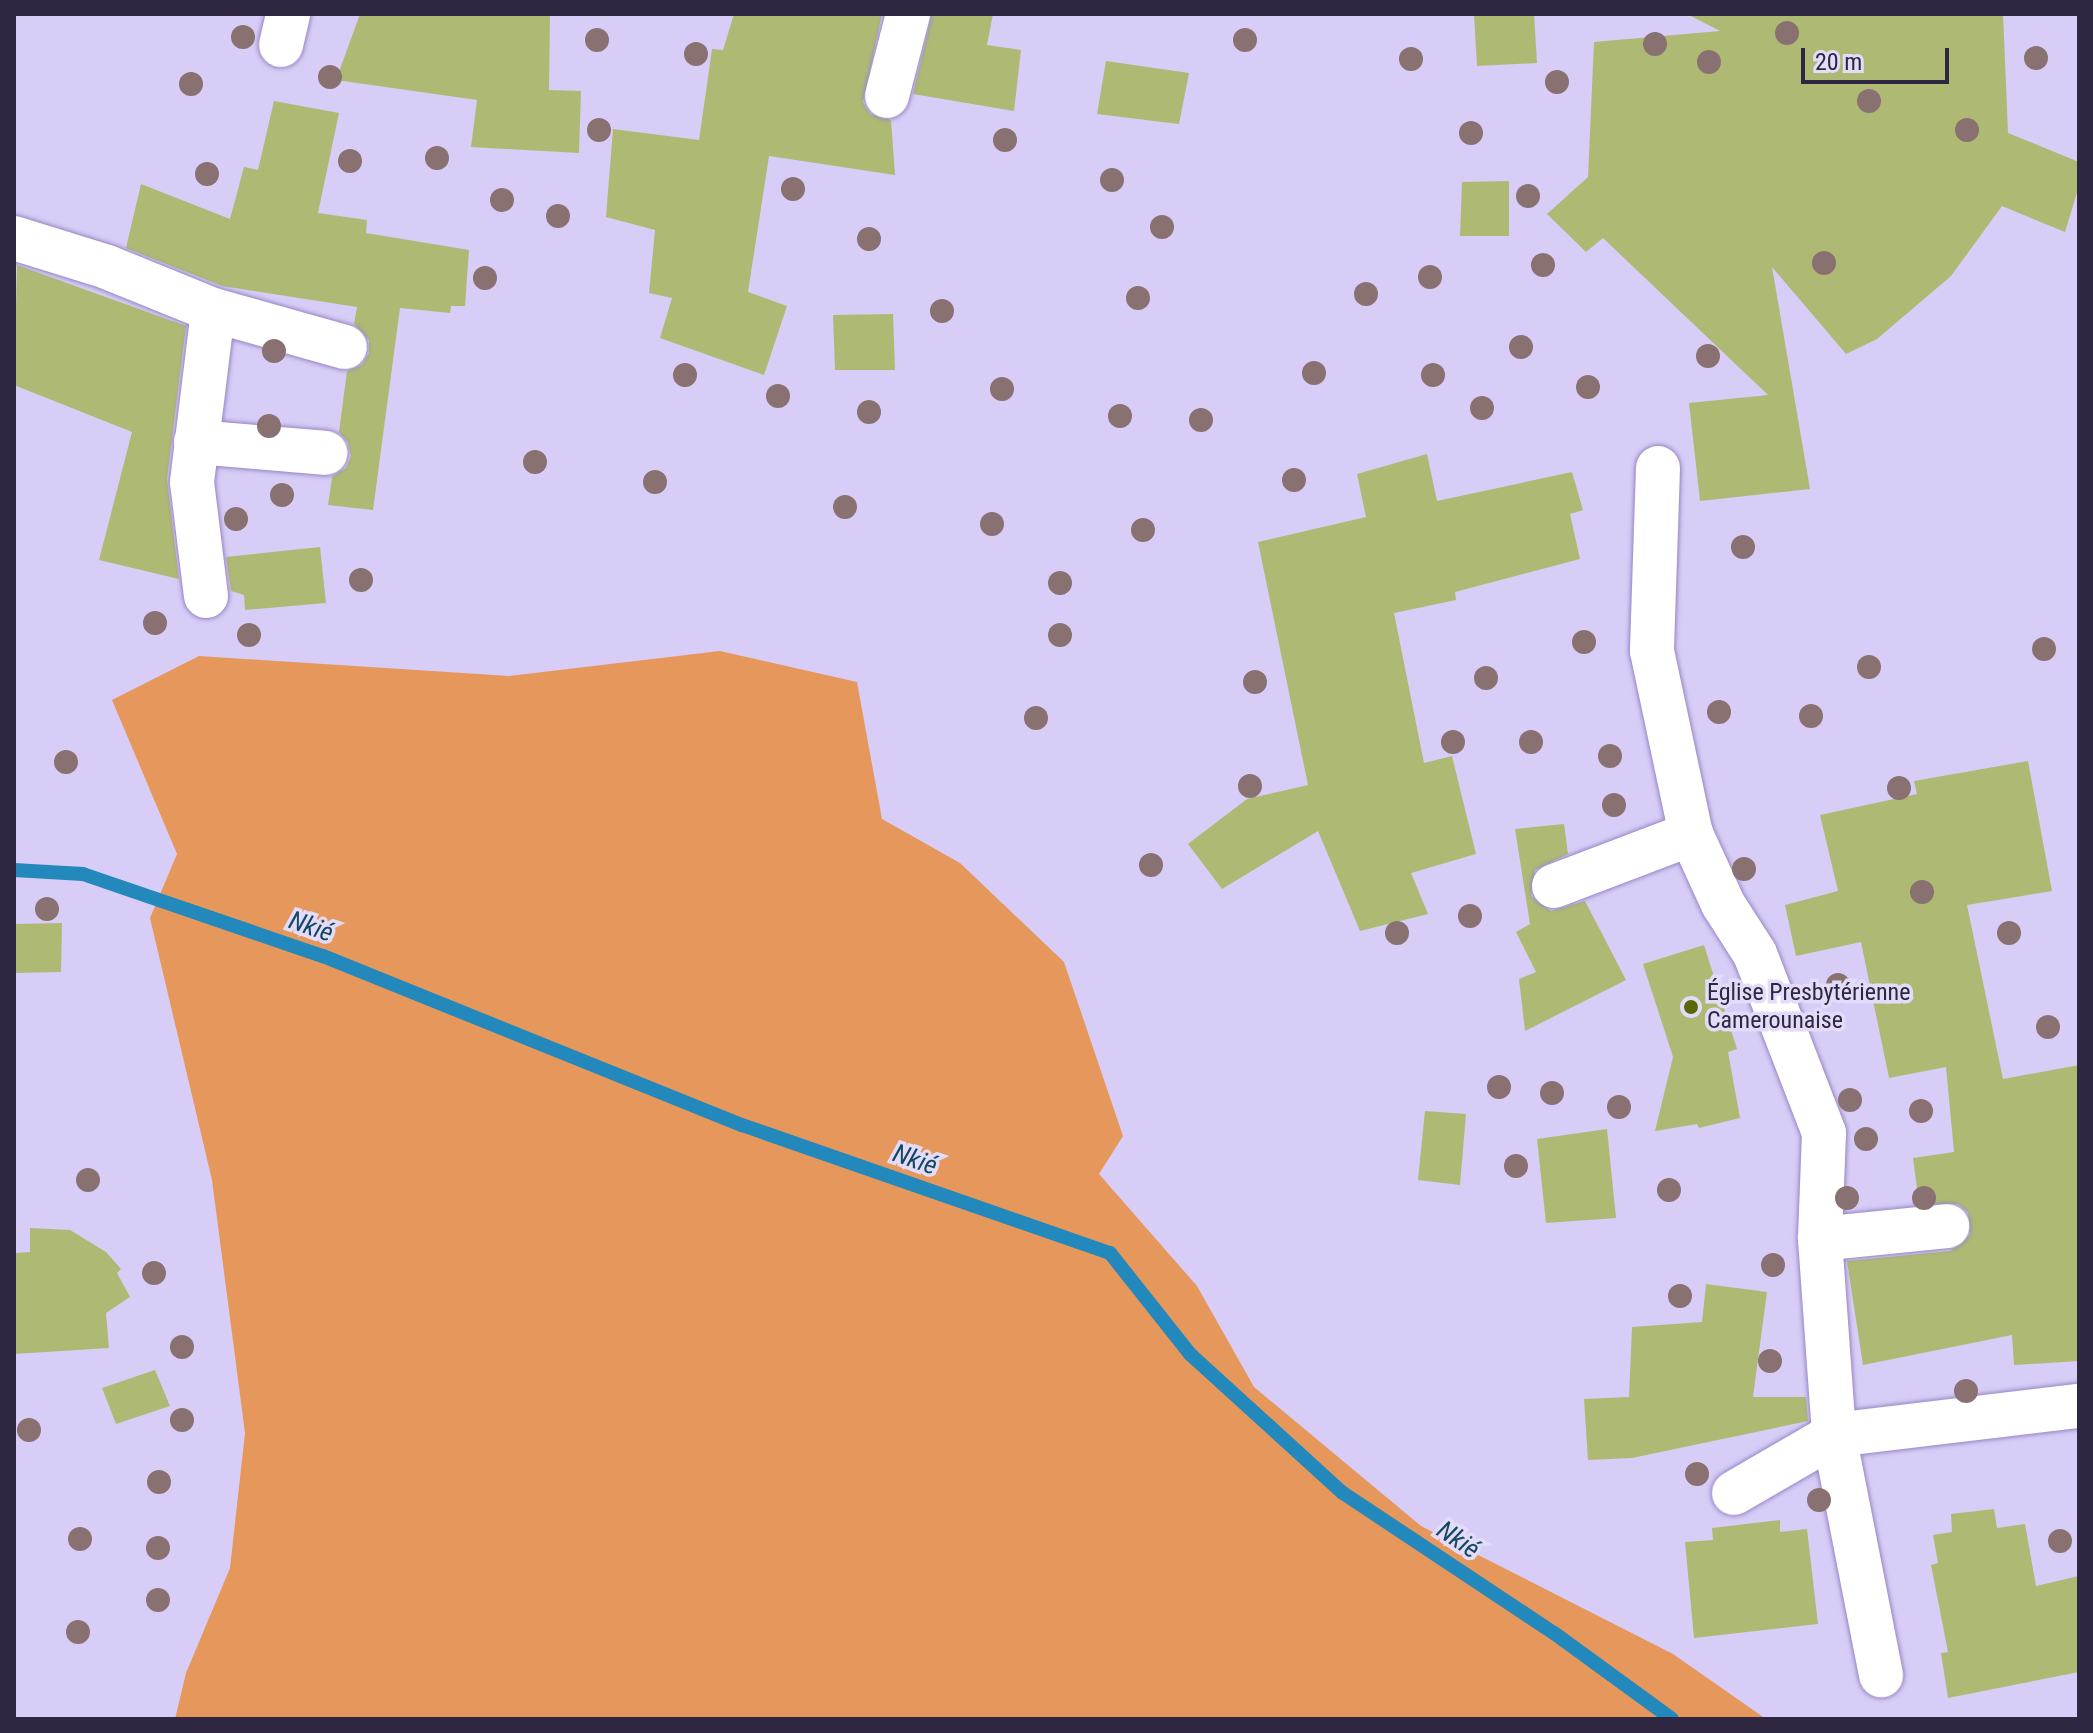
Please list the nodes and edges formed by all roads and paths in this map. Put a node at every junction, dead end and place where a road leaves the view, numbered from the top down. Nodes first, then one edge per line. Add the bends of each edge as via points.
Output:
1 (908, 14) edge
2 (887, 96) dead end
3 (14, 238) edge
4 (213, 310) junction
5 (345, 347) dead end
6 (196, 442) junction
7 (326, 453) dead end
8 (1658, 468) dead end
9 (206, 596) dead end
10 (1691, 834) junction
11 (1554, 886) dead end
12 (1947, 1226) dead end
13 (1820, 1239) junction
14 (2079, 1406) edge
15 (1834, 1435) junction
16 (1734, 1493) dead end
17 (1881, 1675) dead end

1 - 2 street
3 - 4 street via 107,267
4 - 5 street
4 - 6 street
6 - 7 street
6 - 9 street via 193,498
8 - 10 street via 1652,651
10 - 11 street
10 - 13 street via 1723,904 1755,954 1811,1089 1824,1133 1827,1169
12 - 13 street
13 - 15 street
14 - 15 street
15 - 16 street
15 - 17 street

